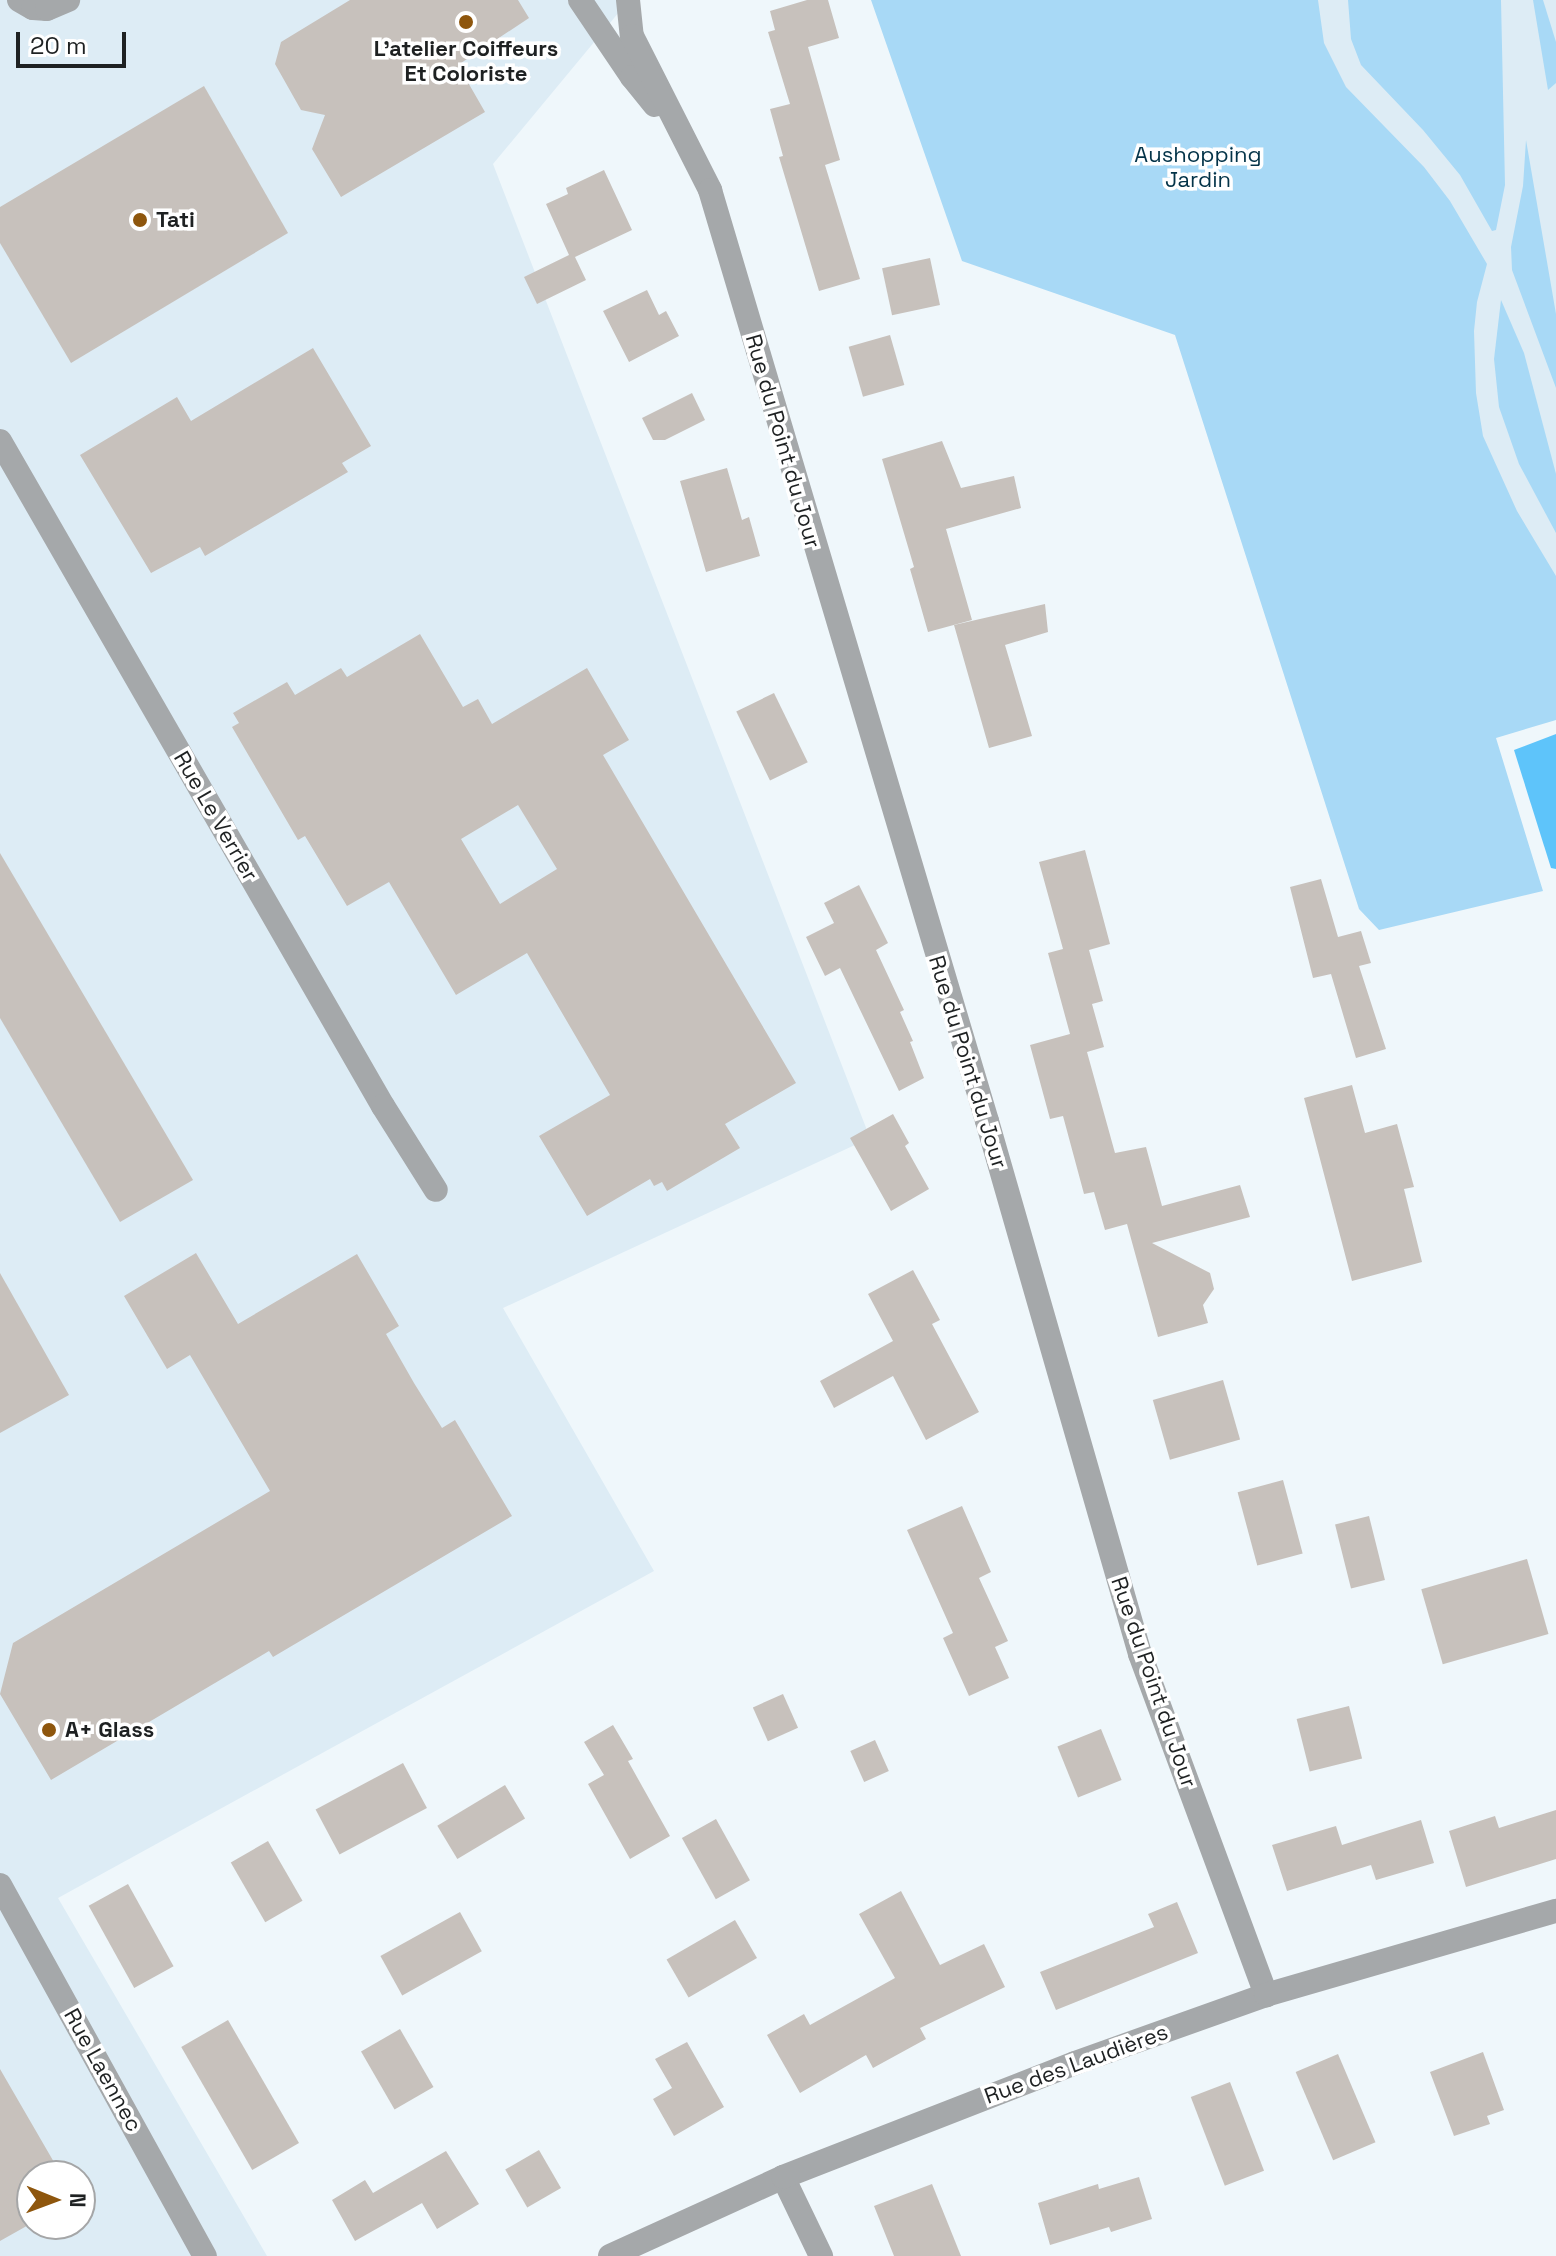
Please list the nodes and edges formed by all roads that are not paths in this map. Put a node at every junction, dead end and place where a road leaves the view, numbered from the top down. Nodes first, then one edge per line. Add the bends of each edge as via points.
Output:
1 (16, 0) edge
2 (68, 0) edge
3 (580, 0) edge
4 (628, 0) edge
5 (0, 14) edge
6 (675, 128) junction
7 (0, 441) edge
8 (436, 1190) dead end
9 (0, 1885) edge
10 (1556, 1911) edge
11 (1266, 1995) junction
12 (783, 2177) junction
13 (205, 2256) edge
14 (610, 2256) edge
15 (821, 2256) edge

1 - 2 street via 47,9
1 - 5 street
3 - 6 street, Rue du Point du Jour via 632,77
4 - 6 street, Rue du Point du Jour via 632,36
6 - 11 street, Rue du Point du Jour via 710,190 1140,1654
7 - 8 street, Rue Le Verrier
9 - 13 street, Rue Laennec
10 - 11 street, Rue des Laudières
11 - 12 street, Rue des Laudières
12 - 14 street, Rue des Laudières
12 - 15 street

